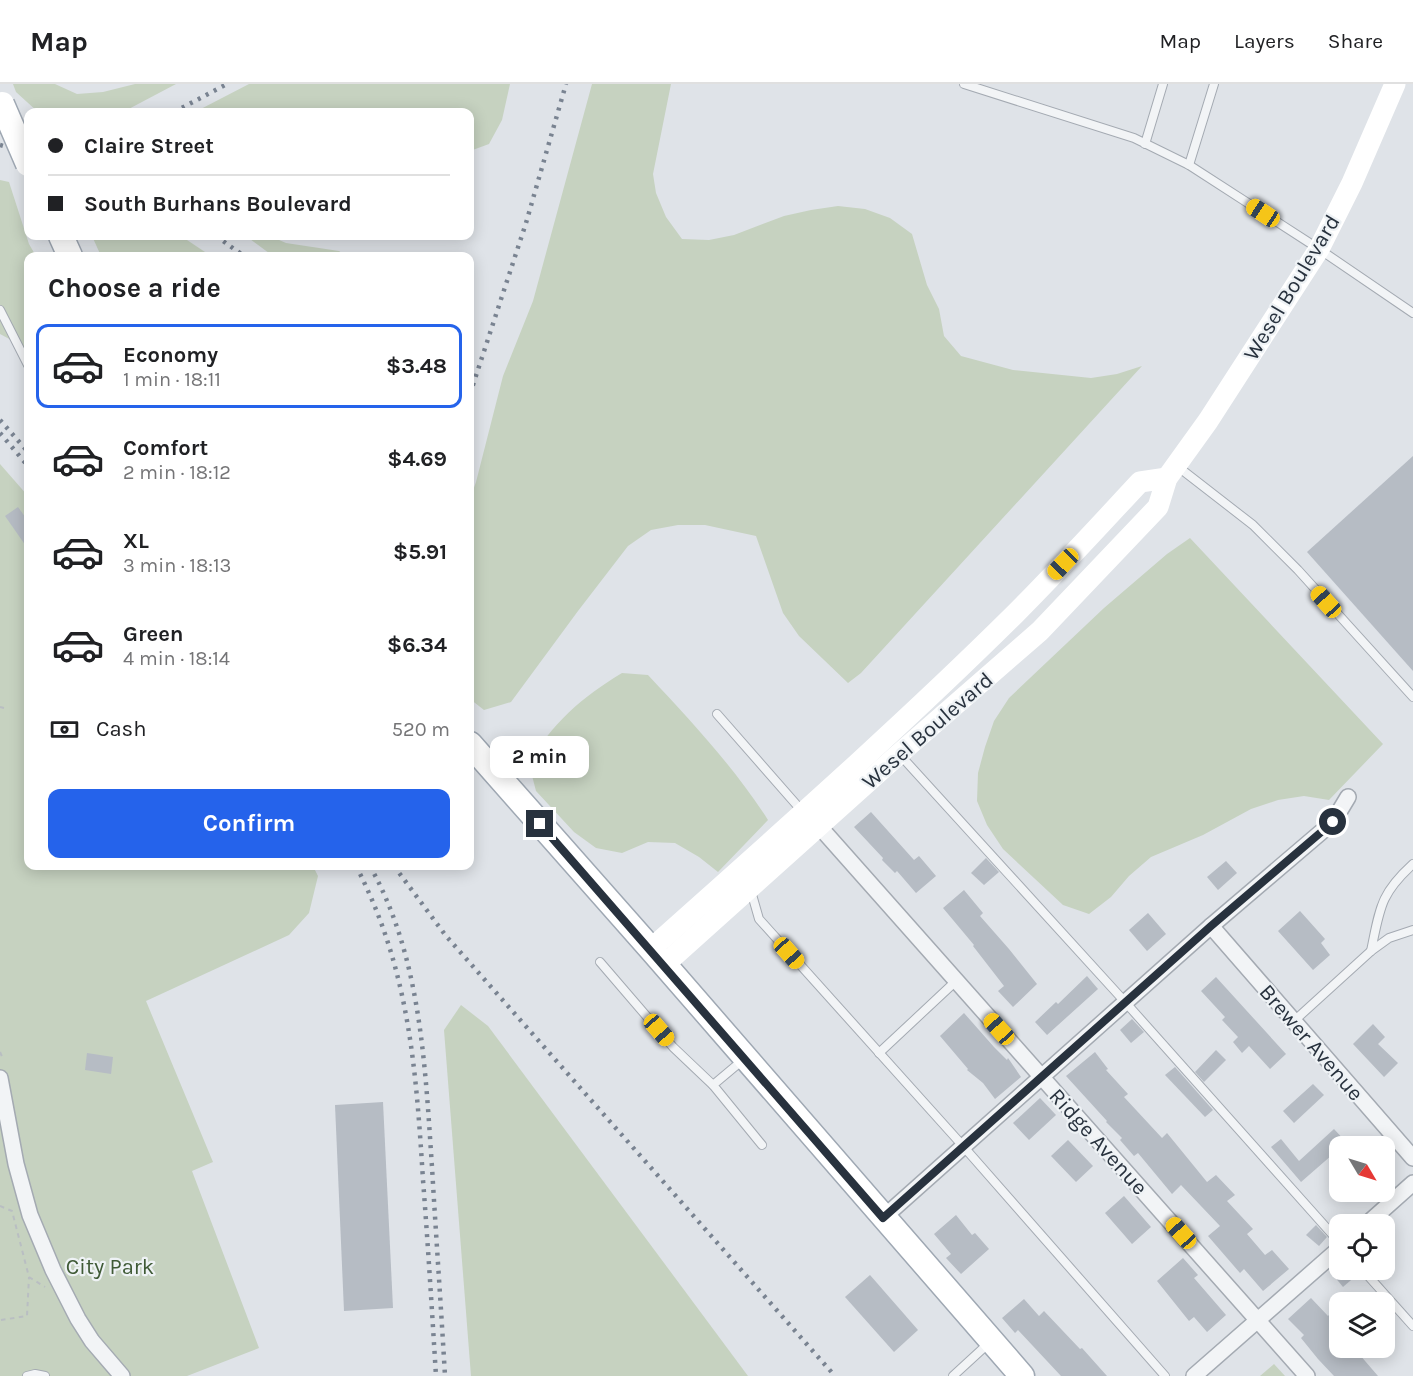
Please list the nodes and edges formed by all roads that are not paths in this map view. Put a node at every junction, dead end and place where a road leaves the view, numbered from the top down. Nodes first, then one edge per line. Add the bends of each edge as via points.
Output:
1 (964, 84) edge
2 (1163, 84) edge
3 (1214, 84) edge
4 (1395, 84) edge
5 (980, 86) edge
6 (1, 101) edge
7 (1145, 144) junction
8 (24, 155) edge
9 (1189, 165) junction
10 (1319, 249) junction
11 (0, 310) edge
12 (1413, 313) edge
13 (24, 357) edge
14 (1171, 471) junction
15 (1413, 697) edge
16 (717, 714) dead end
17 (474, 750) edge
18 (899, 754) junction
19 (1347, 797) dead end
20 (811, 819) junction
21 (1413, 864) edge
22 (750, 887) junction
23 (1211, 926) junction
24 (1413, 930) edge
25 (1371, 951) junction
26 (657, 957) junction
27 (600, 962) dead end
28 (956, 981) junction
29 (1126, 1003) junction
30 (1294, 1021) junction
31 (879, 1053) junction
32 (745, 1058) junction
33 (1042, 1077) junction
34 (0, 1078) edge
35 (713, 1085) junction
36 (762, 1145) dead end
37 (963, 1146) junction
38 (1413, 1158) edge
39 (1413, 1183) edge
40 (1378, 1214) edge
41 (883, 1218) junction
42 (1329, 1231) edge
43 (1329, 1258) edge
44 (1372, 1280) edge
45 (1258, 1320) junction
46 (1413, 1326) edge
47 (992, 1341) junction
48 (27, 1376) edge
49 (45, 1376) edge
50 (122, 1376) edge
51 (953, 1376) edge
52 (1022, 1376) edge
53 (1165, 1376) edge
54 (1194, 1376) edge
55 (1307, 1376) edge

1 - 5 lane
2 - 7 lane
3 - 9 lane
4 - 10 main road, Wesel Boulevard
5 - 7 lane
6 - 8 main road, bridge
7 - 9 lane
9 - 10 lane
10 - 12 lane
10 - 14 main road, Wesel Boulevard via 1208,421
11 - 13 lane
14 - 15 lane via 1253,525
14 - 18 main road, Wesel Boulevard via 1158,507 1040,631
14 - 20 main road, Wesel Boulevard via 1140,482
16 - 20 lane, Ridge Avenue
17 - 26 main road
18 - 20 main road, Wesel Boulevard
18 - 29 lane
19 - 23 street via 1333,822
20 - 22 main road, Wesel Boulevard
20 - 26 main road, Wesel Boulevard
20 - 28 street, Ridge Avenue
21 - 25 lane via 1395,880 1381,903
22 - 26 main road, Wesel Boulevard
22 - 31 lane via 759,919
23 - 29 street
23 - 30 street, Brewer Avenue
24 - 25 lane via 1389,938
25 - 30 lane
26 - 32 main road
27 - 35 lane via 673,1047
28 - 31 lane
28 - 33 street, Ridge Avenue
29 - 33 street
29 - 42 lane
30 - 38 street, Brewer Avenue
31 - 37 lane
32 - 35 lane
32 - 41 main road
33 - 37 street
33 - 45 street, Ridge Avenue
34 - 50 street via 30,1215 78,1319
35 - 36 lane
37 - 41 street
37 - 53 lane
39 - 40 street
41 - 47 main road
43 - 45 street
44 - 46 lane
45 - 54 street
45 - 55 street, Ridge Avenue
47 - 51 lane
47 - 52 main road
48 - 49 lane

